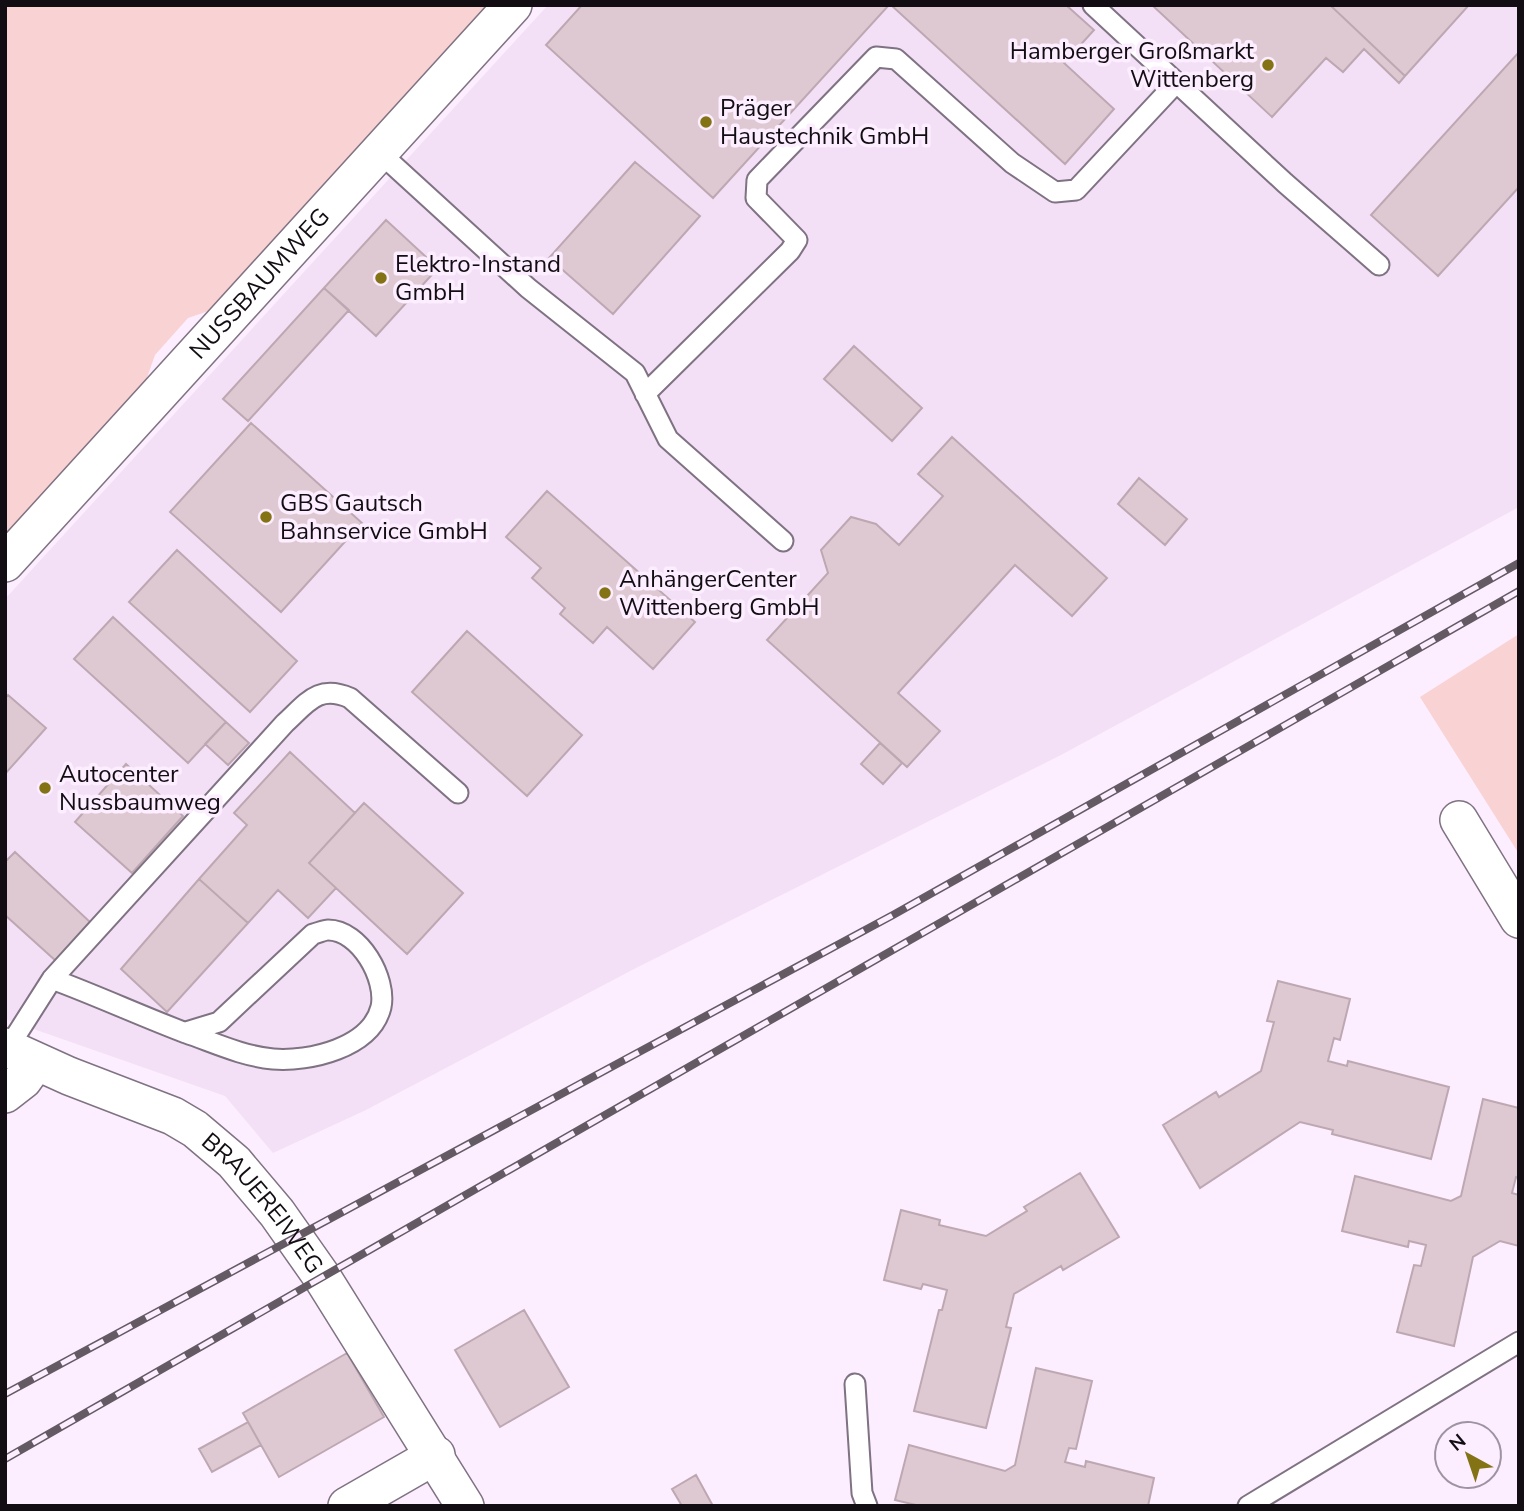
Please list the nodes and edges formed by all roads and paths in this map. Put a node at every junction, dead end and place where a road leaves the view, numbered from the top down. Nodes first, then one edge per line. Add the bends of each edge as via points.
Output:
1 (513, 5) edge
2 (1093, 5) edge
3 (1176, 83) junction
4 (379, 152) junction
5 (1379, 265) dead end
6 (645, 394) junction
7 (783, 541) dead end
8 (5, 563) edge
9 (458, 793) dead end
10 (1459, 820) dead end
11 (1519, 919) edge
12 (52, 979) junction
13 (186, 1032) junction
14 (16, 1052) edge
15 (5, 1094) edge
16 (1519, 1342) edge
17 (855, 1384) dead end
18 (436, 1455) junction
19 (347, 1506) edge
20 (466, 1506) edge
21 (867, 1506) edge
22 (1248, 1506) edge

1 - 4 street, NUSSBAUMWEG
2 - 3 lane
3 - 5 lane
3 - 6 lane via 1076,190 1055,192 1012,163 896,59 876,57 757,180 756,198 797,240 790,251
4 - 6 lane via 528,288 635,373
4 - 8 street, NUSSBAUMWEG
6 - 7 lane via 668,439
9 - 12 lane via 350,698 334,691 315,696 285,723
10 - 11 street
12 - 13 lane
12 - 14 lane
13 - 13 lane via 239,1053 275,1059 314,1056 344,1047 368,1030 381,1007 380,985 370,961 353,941 330,930 313,934 219,1022
14 - 15 street via 23,1080
14 - 18 street, BRAUEREIWEG via 173,1116 234,1162 289,1230
16 - 22 lane
17 - 21 lane via 862,1493
18 - 19 street
18 - 20 street, BRAUEREIWEG

